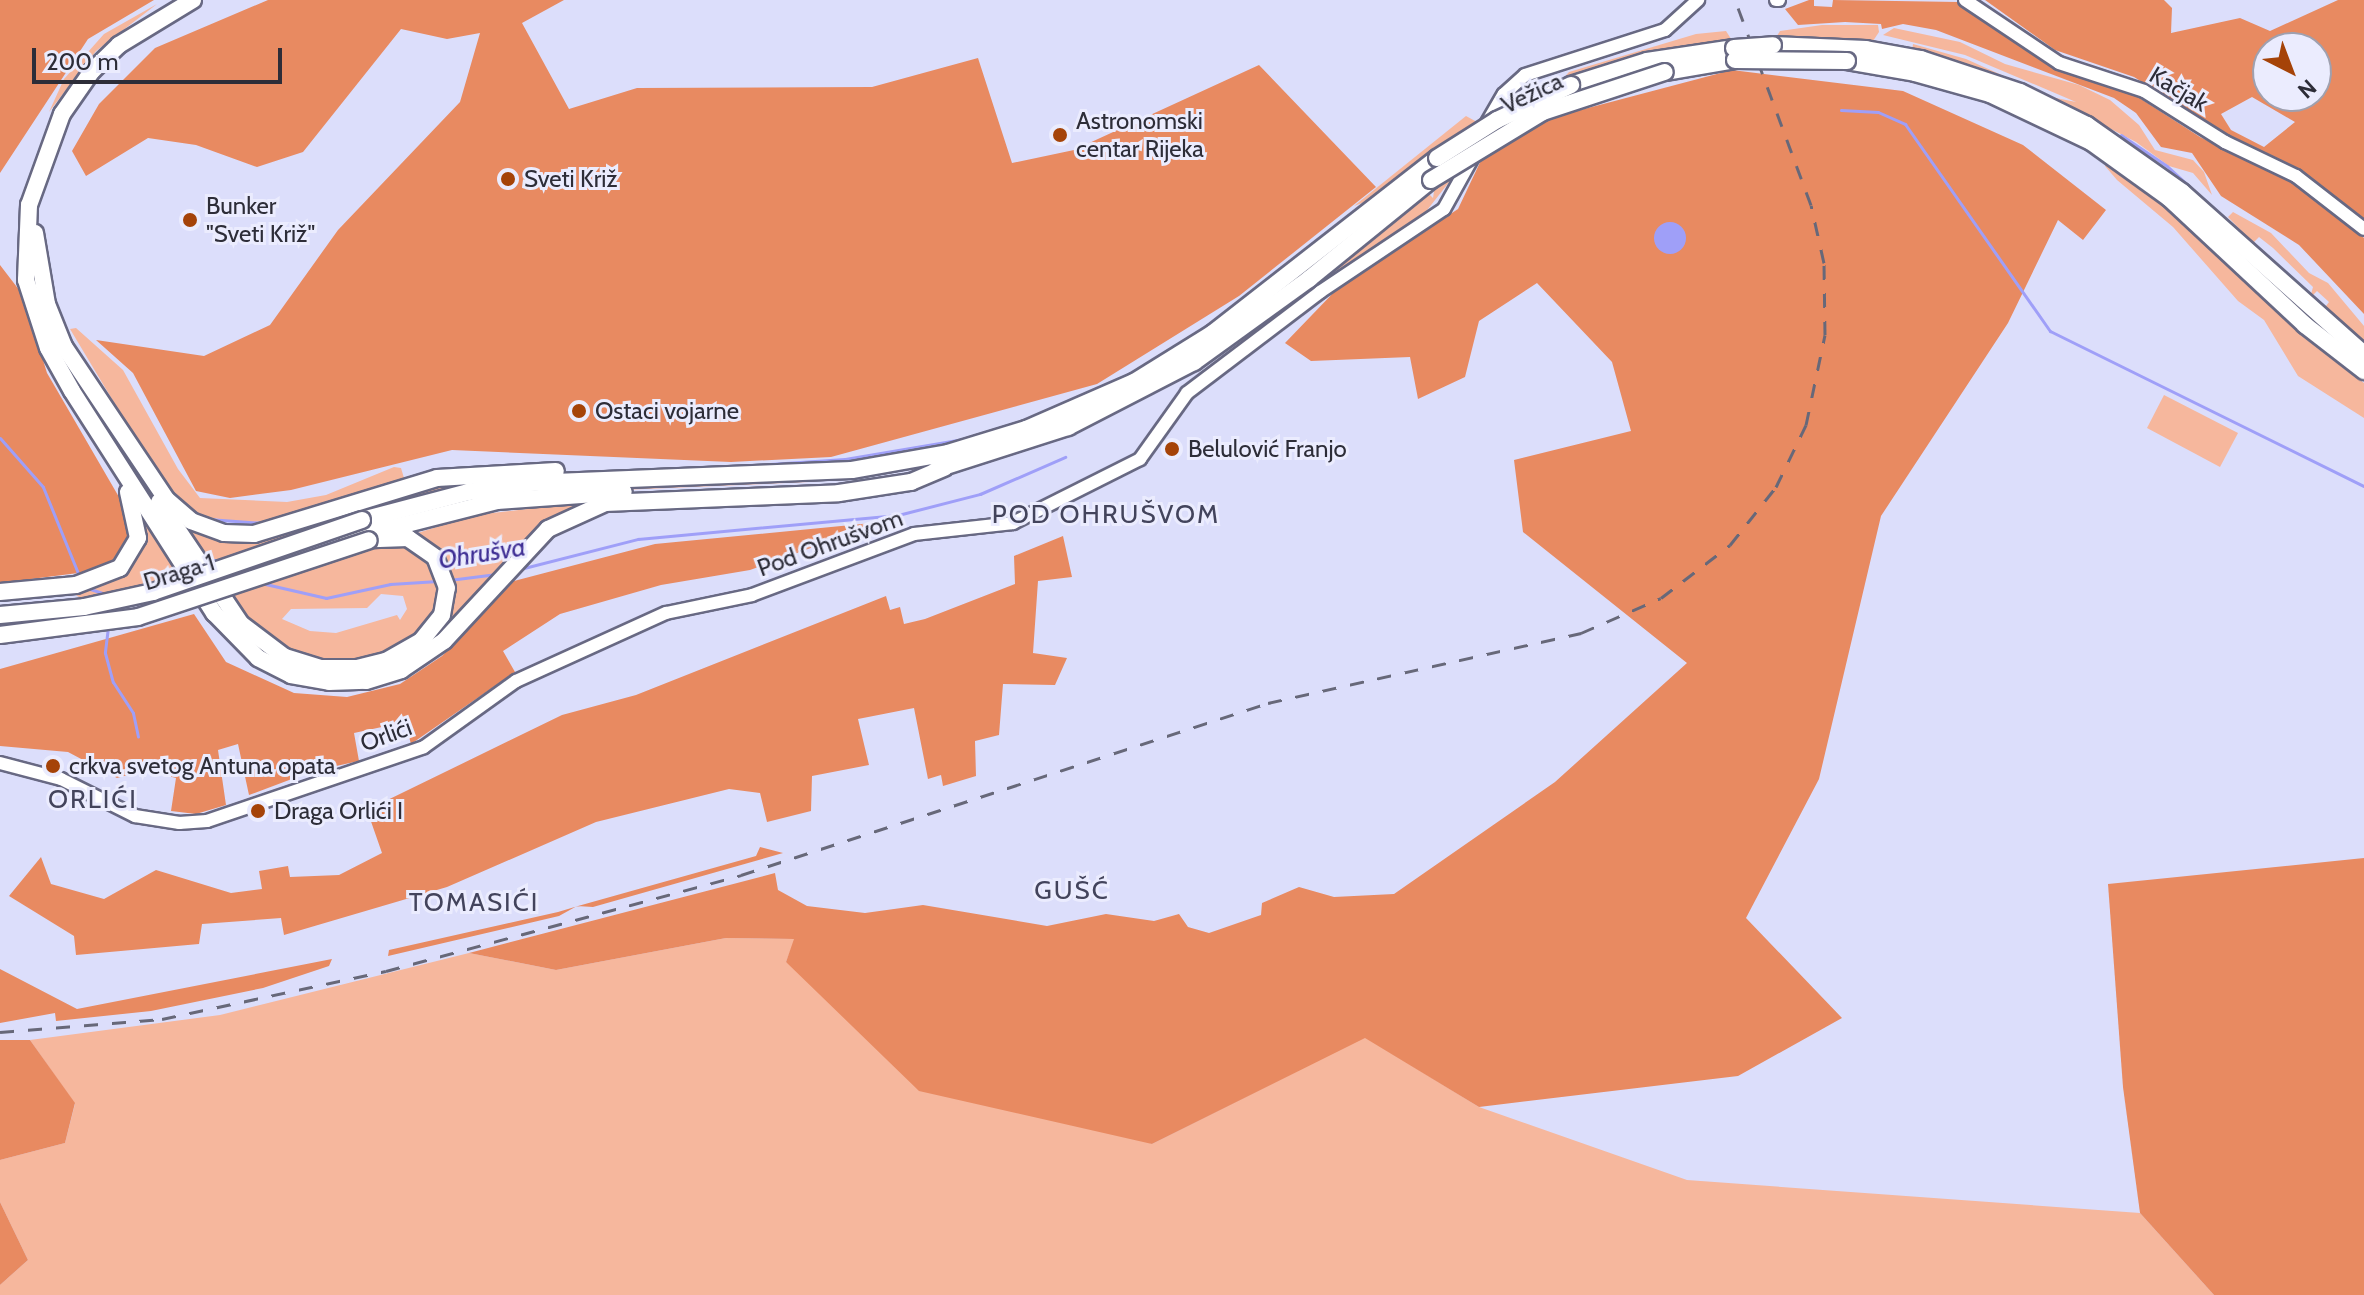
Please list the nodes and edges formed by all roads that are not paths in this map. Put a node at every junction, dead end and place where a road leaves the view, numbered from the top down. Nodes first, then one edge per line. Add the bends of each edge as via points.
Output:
1 (193, 0) edge
2 (1698, 0) edge
3 (1965, 0) edge
4 (1734, 54) junction
5 (2364, 229) edge
6 (2326, 342) junction
7 (54, 345) junction
8 (2364, 354) edge
9 (2364, 371) edge
10 (2364, 379) edge
11 (942, 461) junction
12 (366, 531) junction
13 (0, 592) edge
14 (0, 615) edge
15 (0, 629) edge
16 (0, 635) edge
17 (420, 652) junction
18 (544, 667) joint
19 (0, 763) edge

1 - 7 highway via 161,15 104,59 76,91 48,142 34,188 35,287
2 - 18 street, Pod Ohrušvom via 1674,25 1548,64 1513,84 1489,115 1462,184 1444,209 1303,304 1187,393 1140,459 1013,523 914,534 752,595 666,613
3 - 5 street, Kačjak via 2059,63 2144,91 2225,142 2296,176
4 - 6 highway, bridge via 1847,61 1915,73 1990,94 2091,142 2169,198
4 - 8 highway, bridge via 1773,45 1853,48 1921,59 2020,92 2087,125 2182,192
4 - 11 highway, Vežica, bridge via 1543,112 1431,180 1194,362 1086,420
4 - 11 highway, bridge via 1647,61 1571,85 1497,120 1437,158 1184,353 1055,418
6 - 9 highway
6 - 10 highway
7 - 11 highway via 166,499 191,521 224,533 254,534 456,475 778,470
7 - 13 highway via 57,378 132,501 139,530 128,558 98,579
7 - 17 highway, bridge via 220,609 269,648 320,668 375,665
11 - 12 highway via 813,474 530,483 468,492
11 - 17 highway via 911,482 839,493 605,503 568,517 537,540
12 - 14 highway, Draga 1, bridge via 153,592 84,607
12 - 15 highway, Draga 1, bridge via 144,608 66,624
12 - 16 highway, bridge via 138,617
12 - 17 highway via 408,538 435,557 447,588 442,615
18 - 19 street, Orlići via 410,753 196,823 135,816 61,779

